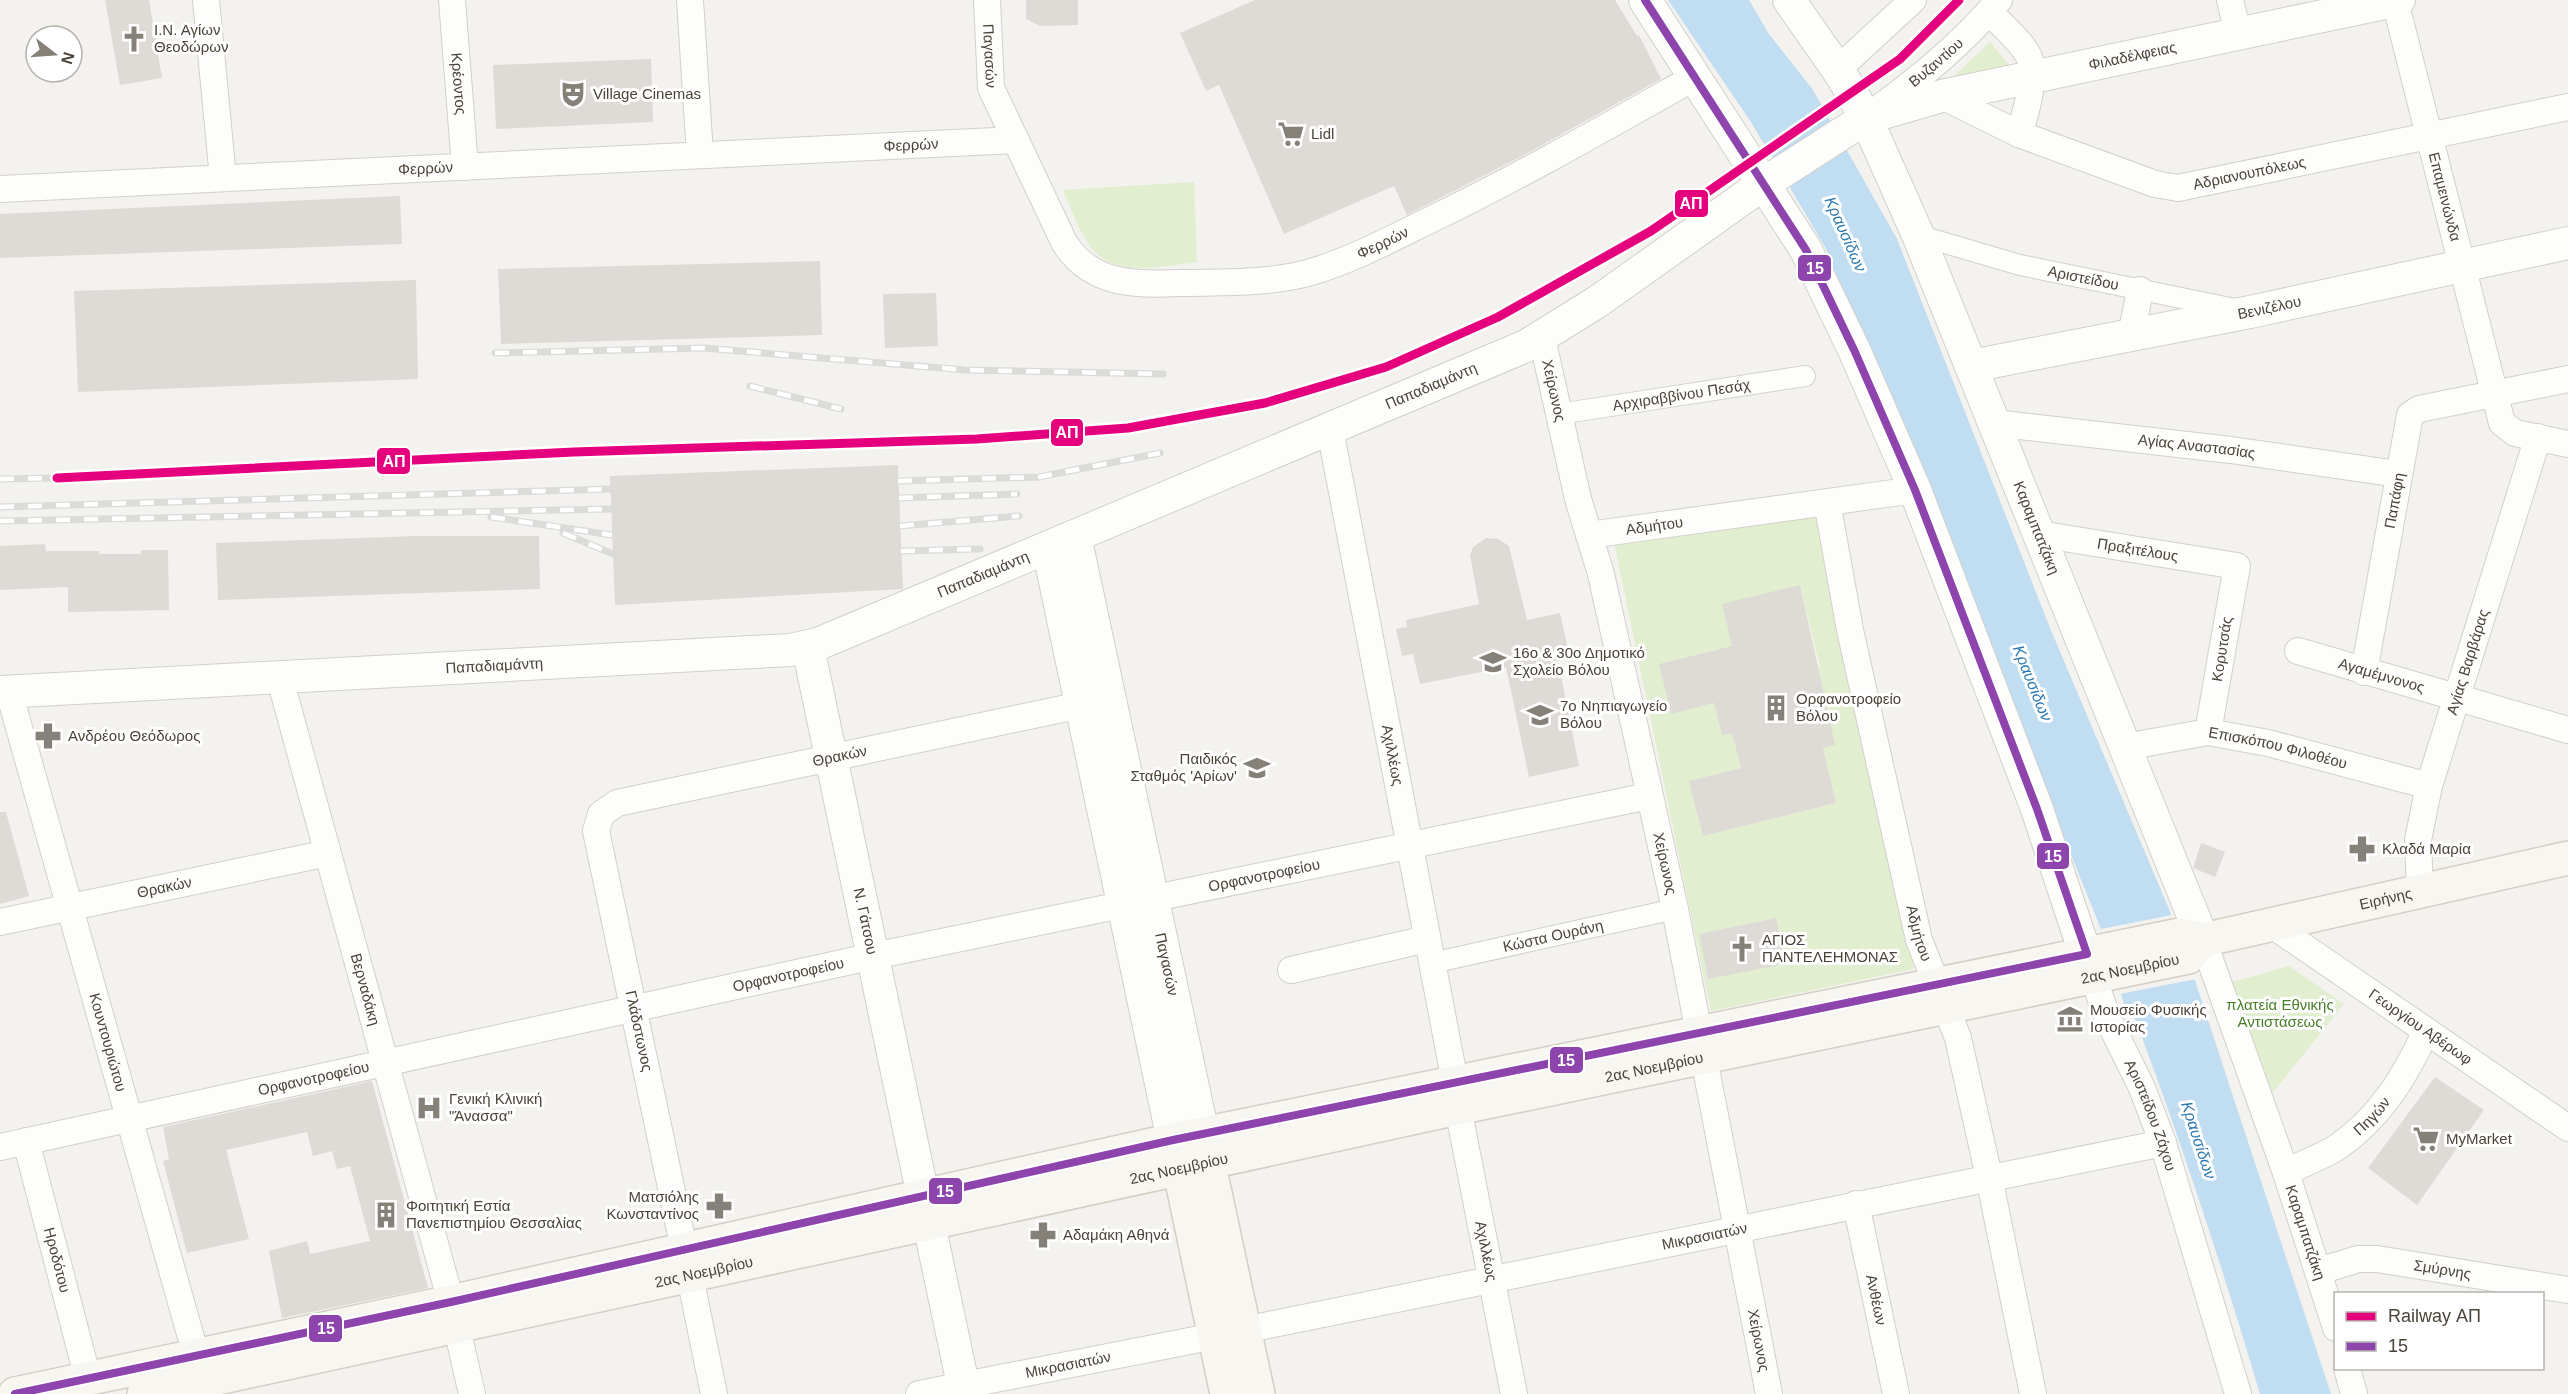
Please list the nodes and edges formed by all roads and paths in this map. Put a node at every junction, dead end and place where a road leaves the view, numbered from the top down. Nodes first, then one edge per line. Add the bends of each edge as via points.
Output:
1 (206, 0) edge
2 (452, 0) edge
3 (690, 0) edge
4 (987, 0) edge
5 (1645, 0) edge
6 (1789, 0) edge
7 (1912, 0) edge
8 (2230, 0) edge
9 (2397, 0) edge
10 (1994, 6) edge
11 (2238, 34) junction
12 (1837, 70) junction
13 (1695, 77) junction
14 (2030, 78) junction
15 (1942, 96) junction
16 (2568, 107) edge
17 (1858, 122) junction
18 (2019, 134) junction
19 (2429, 138) junction
20 (1016, 140) junction
21 (700, 155) junction
22 (465, 167) junction
23 (223, 178) junction
24 (1771, 179) junction
25 (0, 189) edge
26 (1918, 235) junction
27 (2568, 243) edge
28 (2462, 266) junction
29 (2140, 290) junction
30 (2250, 312) junction
31 (2131, 336) junction
32 (1542, 338) junction
33 (1971, 366) junction
34 (1805, 376) dead end
35 (2568, 379) edge
36 (2494, 395) junction
37 (1559, 414) junction
38 (1994, 423) junction
39 (1330, 429) junction
40 (2538, 437) junction
41 (2568, 444) edge
42 (2398, 474) junction
43 (1915, 490) junction
44 (1827, 502) junction
45 (2039, 534) junction
46 (1589, 535) junction
47 (1062, 542) junction
48 (2236, 566) joint
49 (808, 647) junction
50 (2298, 651) dead end
51 (2364, 672) junction
52 (280, 679) junction
53 (5, 692) edge
54 (2457, 698) junction
55 (1081, 705) junction
56 (2568, 730) edge
57 (2208, 732) junction
58 (2125, 747) junction
59 (831, 757) junction
60 (2429, 786) junction
61 (1649, 796) junction
62 (601, 814) joint
63 (1409, 844) junction
64 (328, 853) junction
65 (2568, 858) edge
66 (2420, 891) junction
67 (1138, 900) junction
68 (68, 907) junction
69 (1675, 909) junction
70 (0, 922) edge
71 (2272, 925) junction
72 (1427, 939) junction
73 (2190, 944) junction
74 (874, 956) junction
75 (1432, 963) junction
76 (2100, 963) junction
77 (1291, 970) dead end
78 (1941, 996) junction
79 (635, 1010) junction
80 (2426, 1031) junction
81 (1702, 1044) junction
82 (386, 1063) junction
83 (1457, 1095) junction
84 (129, 1118) junction
85 (2568, 1128) edge
86 (26, 1141) junction
87 (2163, 1143) junction
88 (0, 1147) edge
89 (1191, 1151) junction
90 (2286, 1173) junction
91 (1989, 1177) junction
92 (1857, 1204) junction
93 (926, 1210) junction
94 (1737, 1228) junction
95 (687, 1263) junction
96 (2319, 1271) junction
97 (1492, 1280) junction
98 (2568, 1290) edge
99 (454, 1314) junction
100 (2334, 1321) edge
101 (1229, 1333) junction
102 (2348, 1370) edge
103 (202, 1377) edge
104 (88, 1379) junction
105 (964, 1390) edge
106 (15, 1394) edge
107 (144, 1394) edge
108 (472, 1394) edge
109 (714, 1394) edge
110 (919, 1394) edge
111 (1227, 1394) edge
112 (1258, 1394) edge
113 (1514, 1394) edge
114 (1769, 1394) edge
115 (1896, 1394) edge
116 (2033, 1394) edge
117 (2238, 1394) edge
118 (2354, 1394) edge

1 - 23 street
2 - 22 street, Κρέοντος
3 - 21 street
4 - 20 street, Παγασών via 990,88
5 - 13 street, Αριστείδου Ζάχου
6 - 12 street, Καραμπατζάκη
7 - 12 street
8 - 11 street
9 - 11 street, Φιλαδέλφειας
9 - 19 street, Επαμεινώνδα
10 - 14 street via 2028,56
10 - 17 street, Βυζαντίου via 1914,82
11 - 14 street, Φιλαδέλφειας
12 - 17 street, Καραμπατζάκη
13 - 20 street, Φερρών via 1551,158 1404,233 1312,272 1266,280 1129,284 1097,274 1069,249
13 - 24 street, Αριστείδου Ζάχου
14 - 15 street, Φιλαδέλφειας
14 - 18 street via 2028,105
15 - 17 street, Φιλαδέλφειας
15 - 18 street, Αδριανουπόλεως
16 - 19 street, Αδριανουπόλεως
17 - 24 street, Παπαδιαμάντη
17 - 26 street, Καραμπατζάκη
18 - 19 street, Αδριανουπόλεως via 2156,184 2178,188
19 - 28 street, Επαμεινώνδα
20 - 21 street, Φερρών
21 - 22 street, Φερρών
22 - 23 street, Φερρών
23 - 25 street, Φερρών
24 - 32 street, Παπαδιαμάντη
24 - 43 street, Αριστείδου Ζάχου
26 - 29 street, Αριστείδου via 2020,265
26 - 33 street, Καραμπατζάκη
27 - 28 street, Βενιζέλου
28 - 30 street, Βενιζέλου
28 - 36 street, Επαμεινώνδα
29 - 30 street, Αριστείδου
29 - 31 street
30 - 31 street, Βενιζέλου
31 - 33 street, Βενιζέλου
32 - 37 street, Χείρωνος
32 - 39 street, Παπαδιαμάντη
33 - 38 street, Καραμπατζάκη
34 - 37 street, Αρχιραββίνου Πεσάχ
35 - 36 street
36 - 40 street, Επαμεινώνδα via 2502,423 2509,429
36 - 42 street, Παπάφη via 2419,409 2410,415
37 - 46 street, Χείρωνος
38 - 42 street, Αγίας Αναστασίας via 2220,448
38 - 45 street, Καραμπατζάκη
39 - 47 street, Παπαδιαμάντη
39 - 63 street, Αχιλλέως
40 - 41 street
40 - 54 street, Αγίας Βαρβάρας
42 - 51 street, Παπάφη
43 - 44 street, Αδμήτου
43 - 76 street, Αριστείδου Ζάχου
44 - 46 street, Αδμήτου
44 - 78 street, Αδμήτου via 1850,630 1918,940
45 - 48 street, Πραξιτέλους
45 - 58 street, Καραμπατζάκη
46 - 61 street, Χείρωνος
47 - 49 street, Παπαδιαμάντη
47 - 55 street, Παγασών
47 - 67 street, Παγασών
48 - 57 street, Κορυτσάς
49 - 52 street, Παπαδιαμάντη
49 - 59 street, Ν. Γάτσου
50 - 51 street, Αγαμέμνονος
51 - 54 street, Αγαμέμνονος
52 - 53 street, Παπαδιαμάντη
52 - 64 street, Βερναδάκη
53 - 68 street, Κουντουριώτου
54 - 56 street, Αγαμέμνονος
54 - 60 street, Αγίας Βαρβάρας
55 - 59 street, Θρακών
55 - 67 street, Παγασών
57 - 58 street, Επισκόπου Φιλοθέου
57 - 60 street, Επισκόπου Φιλοθέου via 2268,742
58 - 73 street, Καραμπατζάκη
59 - 62 street, Θρακών via 617,803
59 - 74 street, Ν. Γάτσου
60 - 66 street, Αγίας Βαρβάρας via 2418,840
61 - 63 street, Ορφανοτροφείου
61 - 69 street, Χείρωνος
62 - 79 street, Γλάδστωνος via 596,831
63 - 67 street, Ορφανοτροφείου
63 - 72 street, Αχιλλέως
64 - 68 street, Θρακών
64 - 82 street, Βερναδάκη
65 - 66 main road, Ειρήνης
66 - 71 main road, Ειρήνης
67 - 74 street, Ορφανοτροφείου
67 - 89 street, Παγασών
68 - 70 street, Θρακών
68 - 84 street, Κουντουριώτου
69 - 75 street, Κώστα Ουράνη
69 - 81 street, Χείρωνος
71 - 73 main road, Ειρήνης
71 - 80 street, Γεωργίου Αβέρωφ
72 - 75 street, Αχιλλέως
72 - 77 street
73 - 76 main road, 2ας Νοεμβρίου
73 - 90 street, Καραμπατζάκη
74 - 79 street, Ορφανοτροφείου
74 - 93 street, Ν. Γάτσου
75 - 83 street, Αχιλλέως
76 - 78 main road, 2ας Νοεμβρίου
76 - 87 street, Αριστείδου Ζάχου via 2108,1019 2142,1088
78 - 81 main road, 2ας Νοεμβρίου
78 - 91 street, Αδμήτου via 1958,1038
79 - 82 street, Ορφανοτροφείου
79 - 95 street, Γλάδστωνος
80 - 85 street, Γεωργίου Αβέρωφ
80 - 90 street, Πηγών via 2403,1079 2366,1122 2338,1146
81 - 83 main road, 2ας Νοεμβρίου
81 - 94 street, Χείρωνος
82 - 84 street, Ορφανοτροφείου
82 - 99 street, Βερναδάκη
83 - 89 main road, 2ας Νοεμβρίου
83 - 97 street, Αχιλλέως
84 - 86 street, Ορφανοτροφείου
84 - 103 street, Κουντουριώτου
86 - 88 street, Ορφανοτροφείου
86 - 104 street, Ηροδότου
87 - 91 street, Μικρασιατών
87 - 117 street, Αριστείδου Ζάχου
89 - 93 main road, 2ας Νοεμβρίου
89 - 101 main road, Παγασών
90 - 96 street, Καραμπατζάκη
91 - 92 street, Μικρασιατών
91 - 116 street, Αδμήτου
92 - 94 street, Μικρασιατών
92 - 115 street, Ανθέων
93 - 95 main road, 2ας Νοεμβρίου
93 - 105 street, Ν. Γάτσου
94 - 97 street, Μικρασιατών
94 - 114 street, Χείρωνος
95 - 99 main road, 2ας Νοεμβρίου
95 - 109 street, Γλάδστωνος
96 - 98 street, Σμύρνης via 2377,1259
96 - 100 street, Καραμπατζάκη
97 - 101 street, Μικρασιατών
97 - 113 street, Αχιλλέως
99 - 103 main road, 2ας Νοεμβρίου
99 - 108 street, Βερναδάκη
101 - 105 street, Μικρασιατών
101 - 111 main road, Παγασών
101 - 112 main road, Παγασών
102 - 118 street
103 - 104 main road, 2ας Νοεμβρίου
103 - 107 main road, 2ας Νοεμβρίου
104 - 106 main road, 2ας Νοεμβρίου
105 - 110 street, Μικρασιατών

